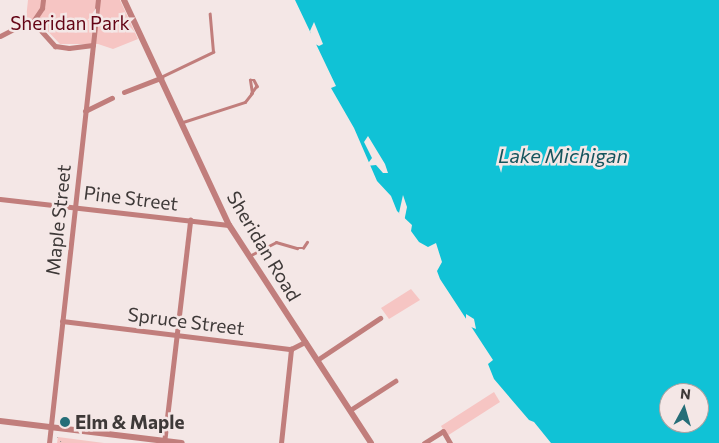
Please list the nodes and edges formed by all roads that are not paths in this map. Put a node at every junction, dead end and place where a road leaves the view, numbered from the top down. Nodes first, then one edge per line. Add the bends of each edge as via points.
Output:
1 (43, 0) edge
2 (98, 0) edge
3 (124, 0) edge
4 (210, 14) dead end
5 (32, 23) junction
6 (0, 36) edge
7 (93, 45) junction
8 (161, 78) junction
9 (124, 92) dead end
10 (252, 93) junction
11 (112, 98) dead end
12 (86, 111) junction
13 (182, 123) junction
14 (0, 200) edge
15 (75, 206) junction
16 (190, 220) junction
17 (230, 225) junction
18 (307, 242) dead end
19 (250, 256) junction
20 (380, 318) dead end
21 (62, 321) junction
22 (177, 336) junction
23 (305, 342) junction
24 (291, 349) junction
25 (317, 360) junction
26 (395, 382) dead end
27 (350, 410) junction
28 (0, 421) edge
29 (50, 427) junction
30 (164, 442) edge
31 (49, 443) edge
32 (182, 443) edge
33 (281, 443) edge
34 (371, 443) edge
35 (424, 443) edge
36 (450, 443) edge

1 - 5 street via 42,8
2 - 7 street, Maple Street
3 - 8 street, Sheridan Road
4 - 8 lane via 213,52
5 - 6 street via 22,23
5 - 7 street via 56,46
7 - 12 street, Maple Street
8 - 9 street
8 - 13 street, Sheridan Road
10 - 10 lane via 248,86 250,80 254,80 257,86
10 - 13 lane via 248,100 225,111
11 - 12 street
12 - 15 street, Maple Street
13 - 17 street, Sheridan Road
14 - 15 street, Pine Street
15 - 16 street, Pine Street
15 - 21 street, Maple Street
16 - 17 street, Pine Street
16 - 22 street
17 - 19 street, Sheridan Road
18 - 19 lane via 303,248 297,248 276,242
19 - 23 street, Sheridan Road
20 - 25 street
21 - 22 street, Spruce Street
21 - 29 street, Maple Street
22 - 24 street, Spruce Street
22 - 30 street
23 - 24 street
23 - 25 street, Sheridan Road
24 - 33 street
25 - 27 street, Sheridan Road
26 - 27 street
27 - 34 street, Sheridan Road
28 - 29 street
29 - 30 street
29 - 31 street, Maple Street
30 - 32 street
35 - 36 street via 442,431

